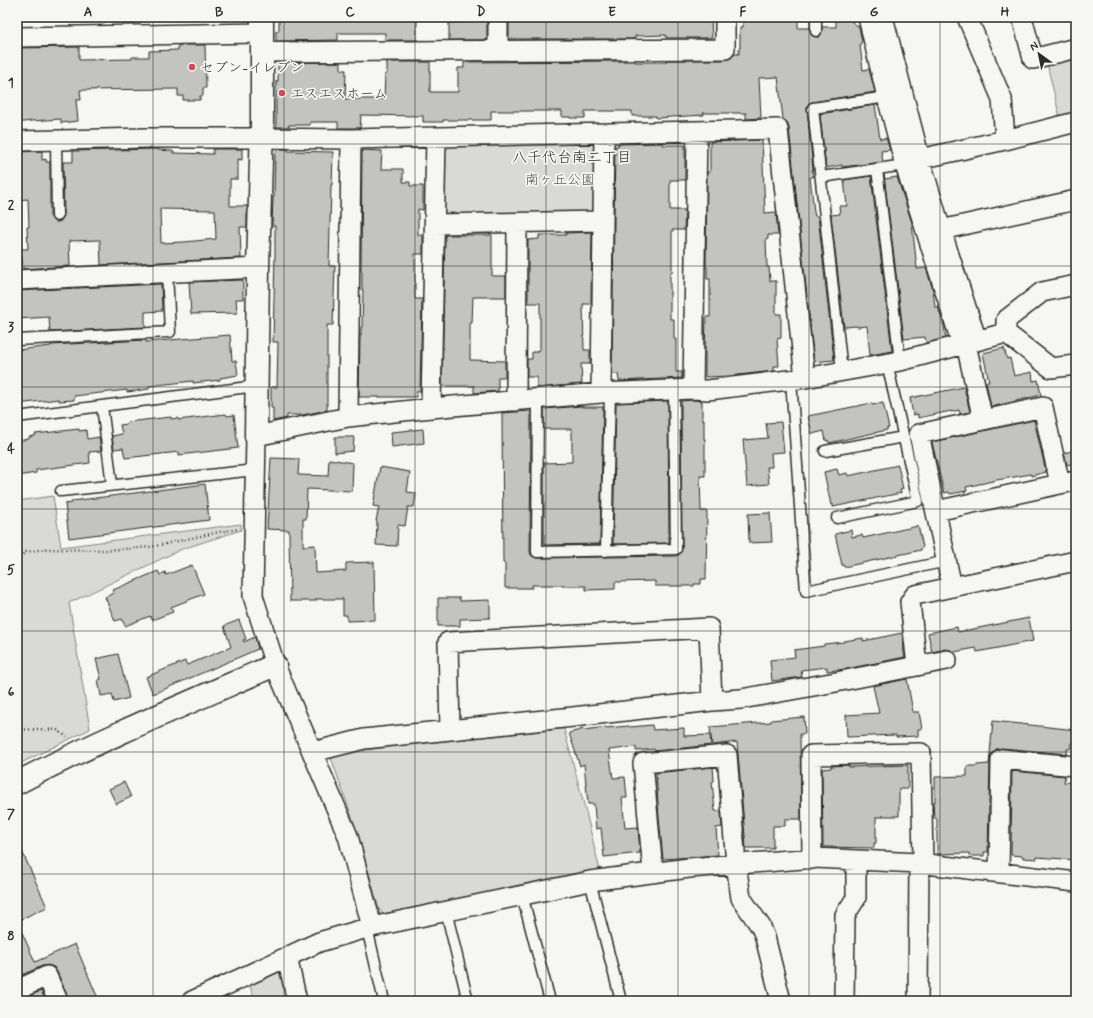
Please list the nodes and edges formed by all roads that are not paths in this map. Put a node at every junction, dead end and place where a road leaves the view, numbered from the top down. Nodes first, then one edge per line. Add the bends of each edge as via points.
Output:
1 (498, 17) edge
2 (725, 17) edge
3 (816, 17) edge
4 (868, 17) edge
5 (883, 17) edge
6 (967, 17) edge
7 (1022, 17) edge
8 (816, 31) dead end
9 (262, 34) edge
10 (17, 37) edge
11 (1076, 48) edge
12 (498, 50) junction
13 (886, 97) junction
14 (1076, 122) edge
15 (697, 131) junction
16 (604, 134) junction
17 (261, 138) junction
18 (436, 138) junction
19 (351, 139) junction
20 (1006, 140) junction
21 (17, 141) edge
22 (56, 141) junction
23 (912, 162) junction
24 (877, 169) junction
25 (821, 177) junction
26 (1076, 200) edge
27 (57, 216) dead end
28 (603, 221) junction
29 (517, 223) junction
30 (435, 224) junction
31 (934, 233) junction
32 (258, 268) junction
33 (167, 272) junction
34 (17, 280) edge
35 (1076, 285) edge
36 (1006, 333) junction
37 (17, 340) edge
38 (969, 344) junction
39 (894, 362) junction
40 (1076, 365) edge
41 (842, 371) junction
42 (798, 379) junction
43 (256, 386) junction
44 (693, 389) junction
45 (674, 390) junction
46 (606, 393) junction
47 (538, 399) junction
48 (516, 400) junction
49 (102, 406) junction
50 (431, 408) junction
51 (17, 417) edge
52 (348, 417) junction
53 (983, 420) junction
54 (256, 436) junction
55 (904, 437) junction
56 (825, 451) dead end
57 (255, 470) junction
58 (1068, 482) edge
59 (112, 485) junction
60 (61, 491) dead end
61 (936, 511) junction
62 (837, 518) dead end
63 (606, 551) junction
64 (947, 561) junction
65 (1076, 561) edge
66 (952, 587) junction
67 (948, 660) dead end
68 (275, 664) junction
69 (917, 666) junction
70 (712, 701) junction
71 (450, 730) junction
72 (313, 752) junction
73 (1076, 766) edge
74 (17, 783) edge
75 (812, 859) junction
76 (856, 860) junction
77 (921, 863) junction
78 (736, 864) junction
79 (653, 872) junction
80 (999, 872) junction
81 (590, 881) junction
82 (1076, 882) edge
83 (522, 895) junction
84 (446, 911) junction
85 (369, 927) junction
86 (287, 957) junction
87 (17, 990) edge
88 (195, 1000) edge
89 (58, 1001) edge
90 (297, 1001) edge
91 (384, 1001) edge
92 (468, 1001) edge
93 (550, 1001) edge
94 (621, 1001) edge
95 (781, 1001) edge
96 (844, 1001) edge
97 (918, 1001) edge

1 - 12 street
2 - 12 street via 725,49
3 - 8 lane
4 - 13 street
5 - 23 street
6 - 20 street via 1002,99
7 - 11 street via 1033,59
9 - 10 street
9 - 12 street
9 - 17 street
13 - 23 street
13 - 25 lane via 813,108
14 - 20 street
15 - 16 street
15 - 42 street via 778,129
15 - 44 street
16 - 18 street
16 - 28 street
17 - 19 street
17 - 22 street
17 - 32 street
18 - 19 street
18 - 30 street
19 - 52 street
20 - 23 street
21 - 22 street
22 - 27 lane
23 - 24 lane
23 - 31 street
24 - 25 lane
24 - 39 lane
25 - 41 lane
26 - 31 street
28 - 29 street
28 - 46 street
29 - 30 street
29 - 48 street
30 - 50 street
31 - 38 street
32 - 33 street
32 - 43 street
33 - 34 street
33 - 37 lane via 170,332
35 - 36 street via 1042,292 1006,320
36 - 38 street
36 - 40 street via 1051,368
38 - 39 street
38 - 53 street
39 - 41 street
39 - 55 lane
41 - 42 street
42 - 44 street via 708,390
42 - 64 lane via 806,591
43 - 49 lane
43 - 54 street
44 - 45 street
45 - 46 street
45 - 63 lane via 676,549
46 - 47 street
46 - 63 lane
47 - 48 street
47 - 63 lane via 537,552
48 - 50 street
49 - 51 lane
49 - 59 lane
50 - 52 street
52 - 54 street
53 - 58 street via 1044,407
53 - 61 street via 919,434
54 - 57 street
55 - 56 lane
55 - 62 lane via 918,501
57 - 59 lane
57 - 68 street via 253,596
58 - 61 street
59 - 60 lane
61 - 64 street
64 - 66 street
65 - 66 street
66 - 69 street via 915,595 910,602
67 - 69 street
68 - 72 street
68 - 74 street via 59,761
69 - 70 street via 741,699
70 - 71 street
70 - 71 street via 709,628 448,642
71 - 72 street via 364,739
72 - 85 street via 348,836
73 - 80 street via 1001,759
75 - 76 street
75 - 77 street via 811,754 921,753
75 - 78 street
76 - 77 street
76 - 96 street via 856,898 845,915
77 - 80 street
77 - 97 street
78 - 79 street
78 - 79 street via 727,755 643,763
78 - 95 street via 741,898 761,926
79 - 81 street
80 - 82 street
81 - 83 street
81 - 94 lane
83 - 84 street
83 - 93 lane
84 - 85 street
84 - 92 lane
85 - 86 street via 319,942
85 - 91 lane
86 - 88 street
86 - 90 street
87 - 89 street via 47,976

